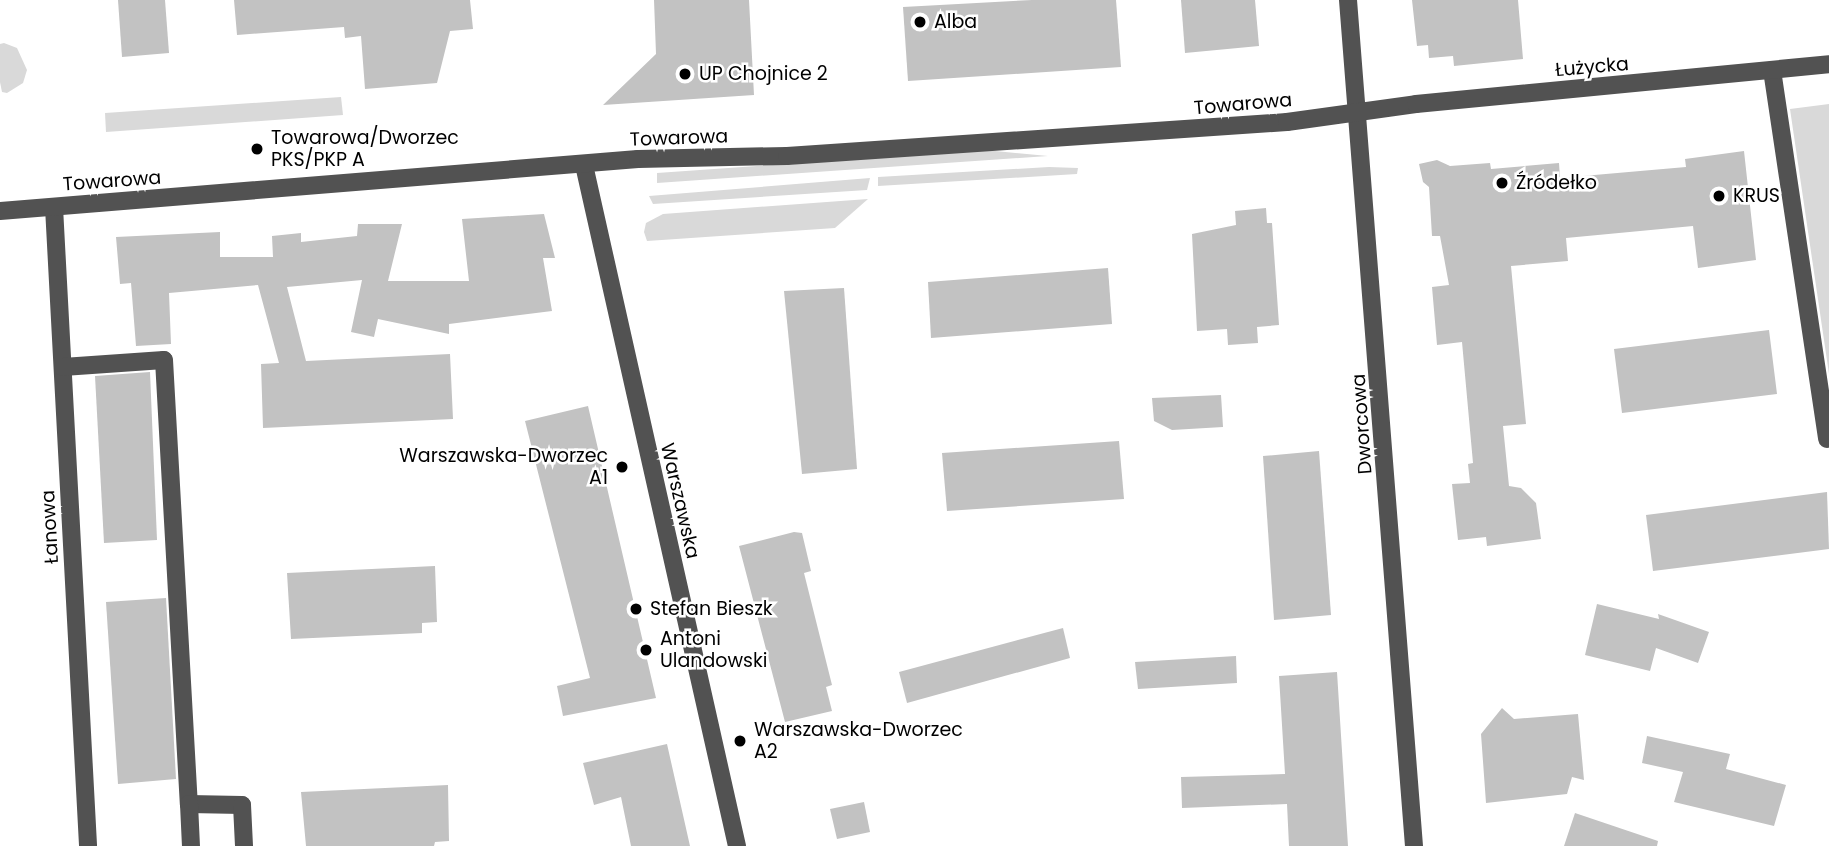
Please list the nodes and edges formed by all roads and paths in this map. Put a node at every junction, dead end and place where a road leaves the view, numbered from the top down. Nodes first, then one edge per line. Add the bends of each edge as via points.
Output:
1 (1348, 0) edge
2 (1829, 64) edge
3 (1772, 70) junction
4 (1359, 113) junction
5 (584, 165) junction
6 (54, 206) junction
7 (0, 211) edge
8 (62, 367) junction
9 (1826, 439) dead end
10 (189, 804) junction
11 (88, 846) edge
12 (191, 846) edge
13 (244, 846) edge
14 (737, 846) edge
15 (1414, 846) edge

1 - 4 street, Dworcowa
2 - 3 street, Łużycka
3 - 4 street, Łużycka
3 - 9 street
4 - 5 street, Towarowa via 1112,135
4 - 15 street, Dworcowa
5 - 6 street, Towarowa
5 - 14 street, Warszawska
6 - 7 street, Towarowa
6 - 8 street, Łanowa
8 - 10 street via 164,360
8 - 11 street, Łanowa
10 - 12 street
10 - 13 street via 242,805

